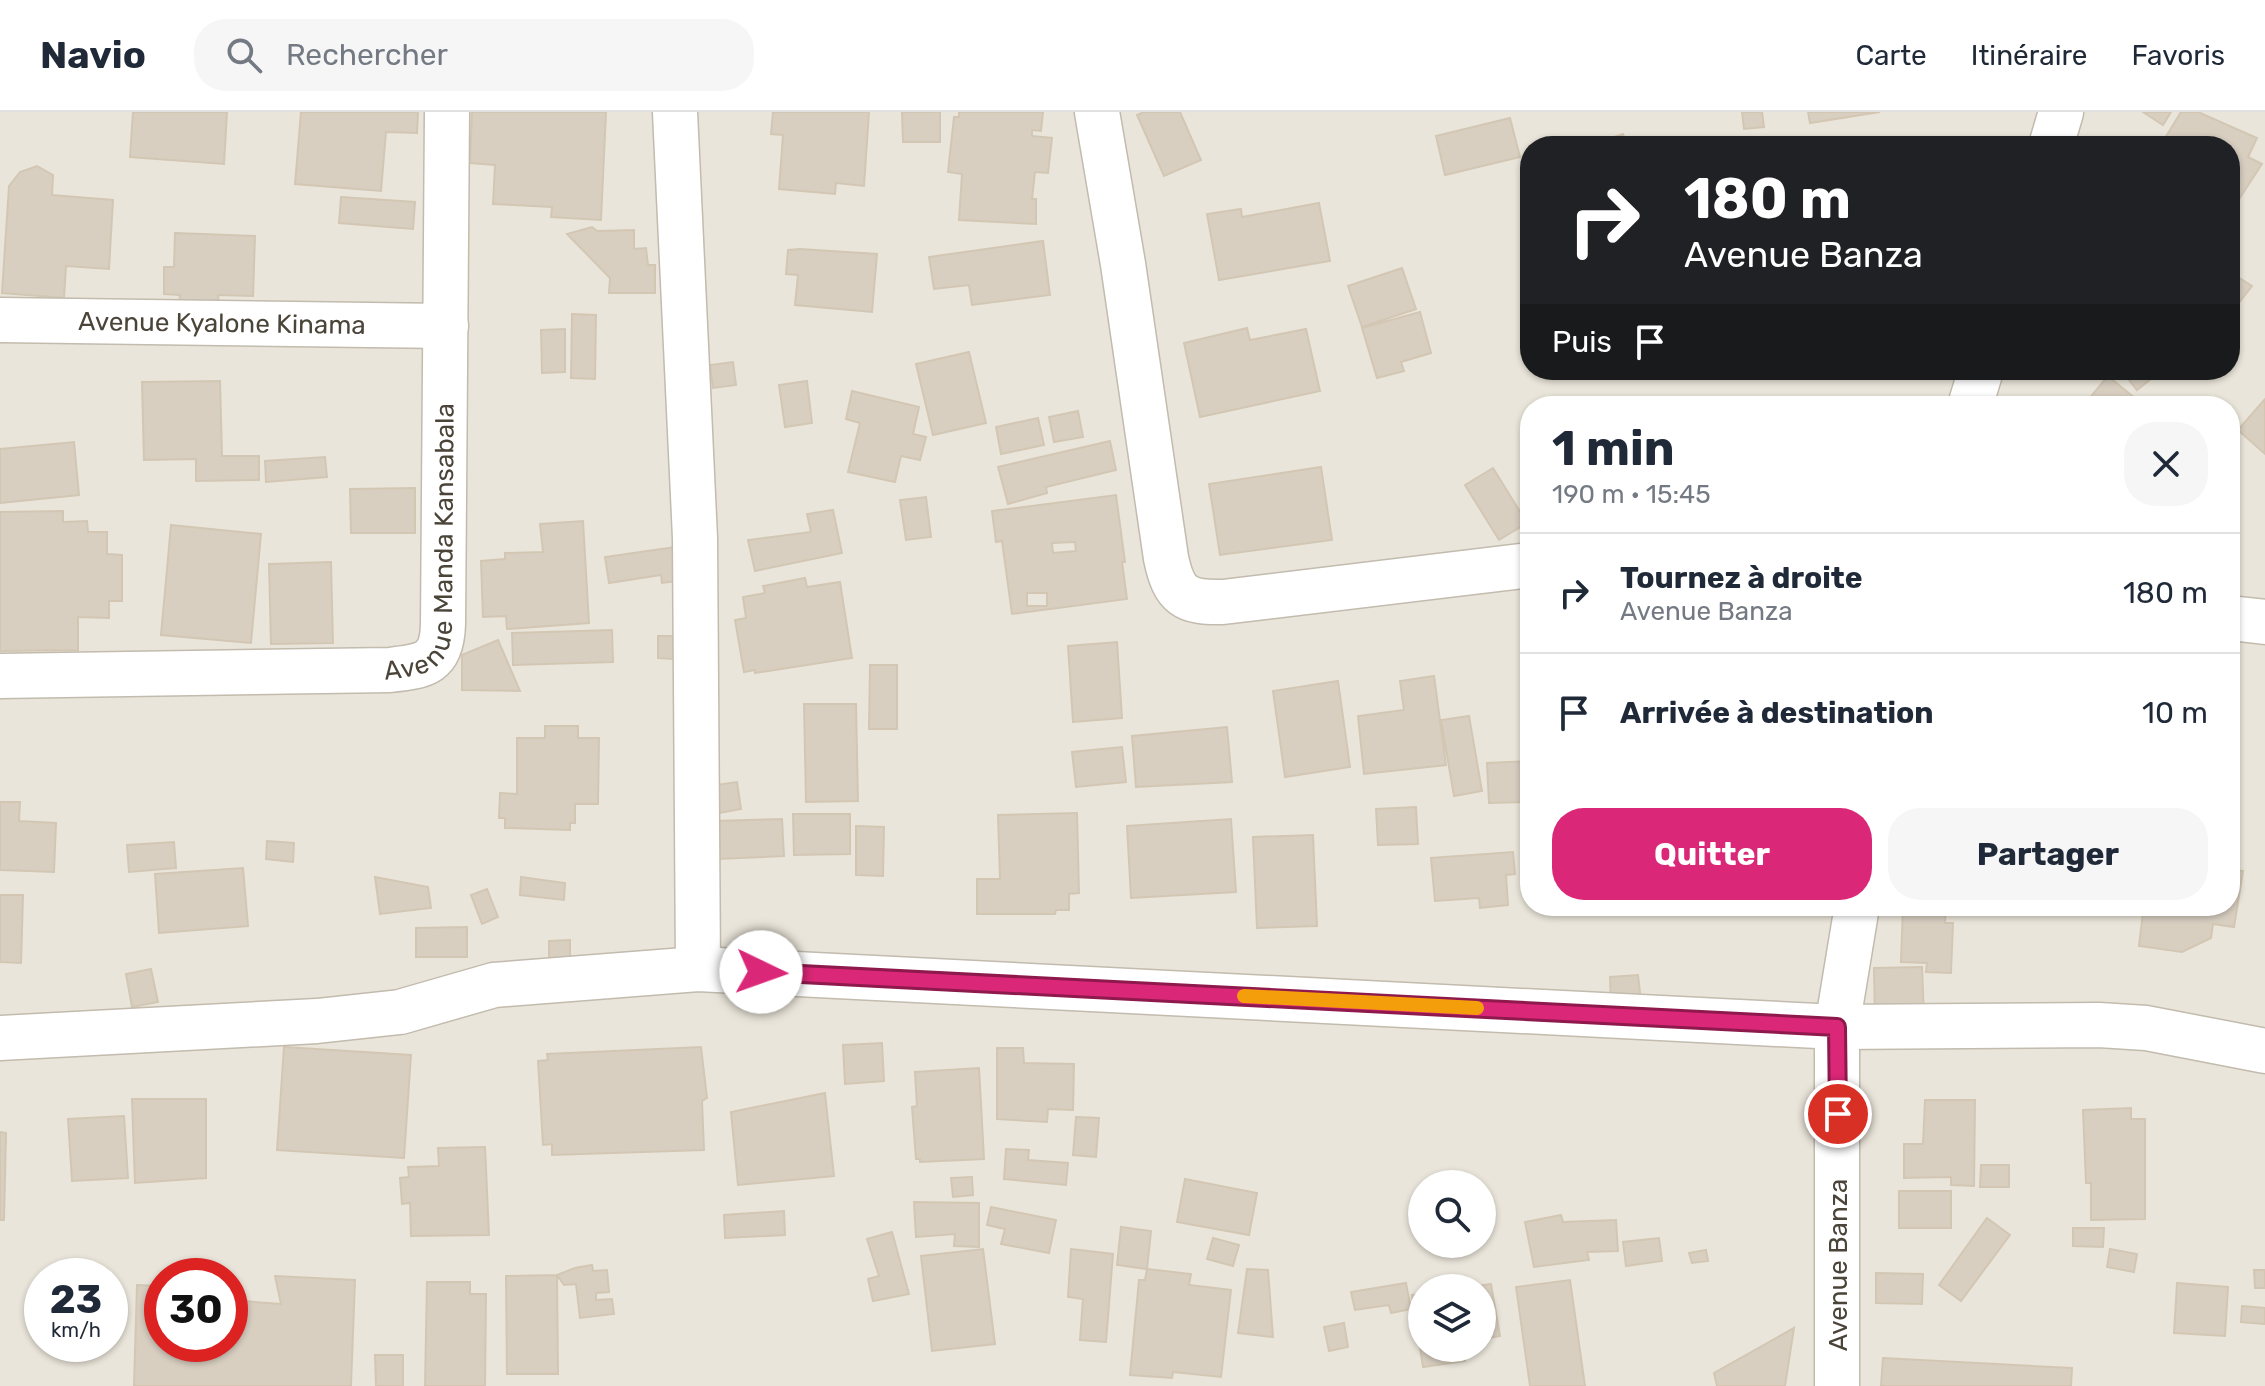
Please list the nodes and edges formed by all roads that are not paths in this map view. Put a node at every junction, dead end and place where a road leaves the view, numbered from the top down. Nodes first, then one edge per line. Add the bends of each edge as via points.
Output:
1 (447, 112) edge
2 (675, 112) edge
3 (1097, 112) edge
4 (2061, 112) edge
5 (2054, 136) edge
6 (0, 320) edge
7 (446, 326) junction
8 (1520, 566) edge
9 (2240, 619) edge
10 (2265, 622) edge
11 (0, 676) edge
12 (1855, 916) edge
13 (698, 969) junction
14 (1837, 1027) junction
15 (0, 1038) edge
16 (2265, 1051) edge
17 (1837, 1386) edge

1 - 7 street, Avenue Manda Kansabala
2 - 13 street via 695,538
3 - 8 street via 1166,558 1170,579 1182,596 1199,603 1223,602
4 - 5 street
6 - 7 street, Avenue Kyalone Kinama
7 - 11 street, Avenue Manda Kansabala via 443,642 434,659 419,667 390,670
9 - 10 street
12 - 14 street, Avenue Banza
13 - 14 street
13 - 15 street via 494,985 400,1012 317,1021
14 - 16 street via 2099,1025 2146,1028
14 - 17 street, Avenue Banza

